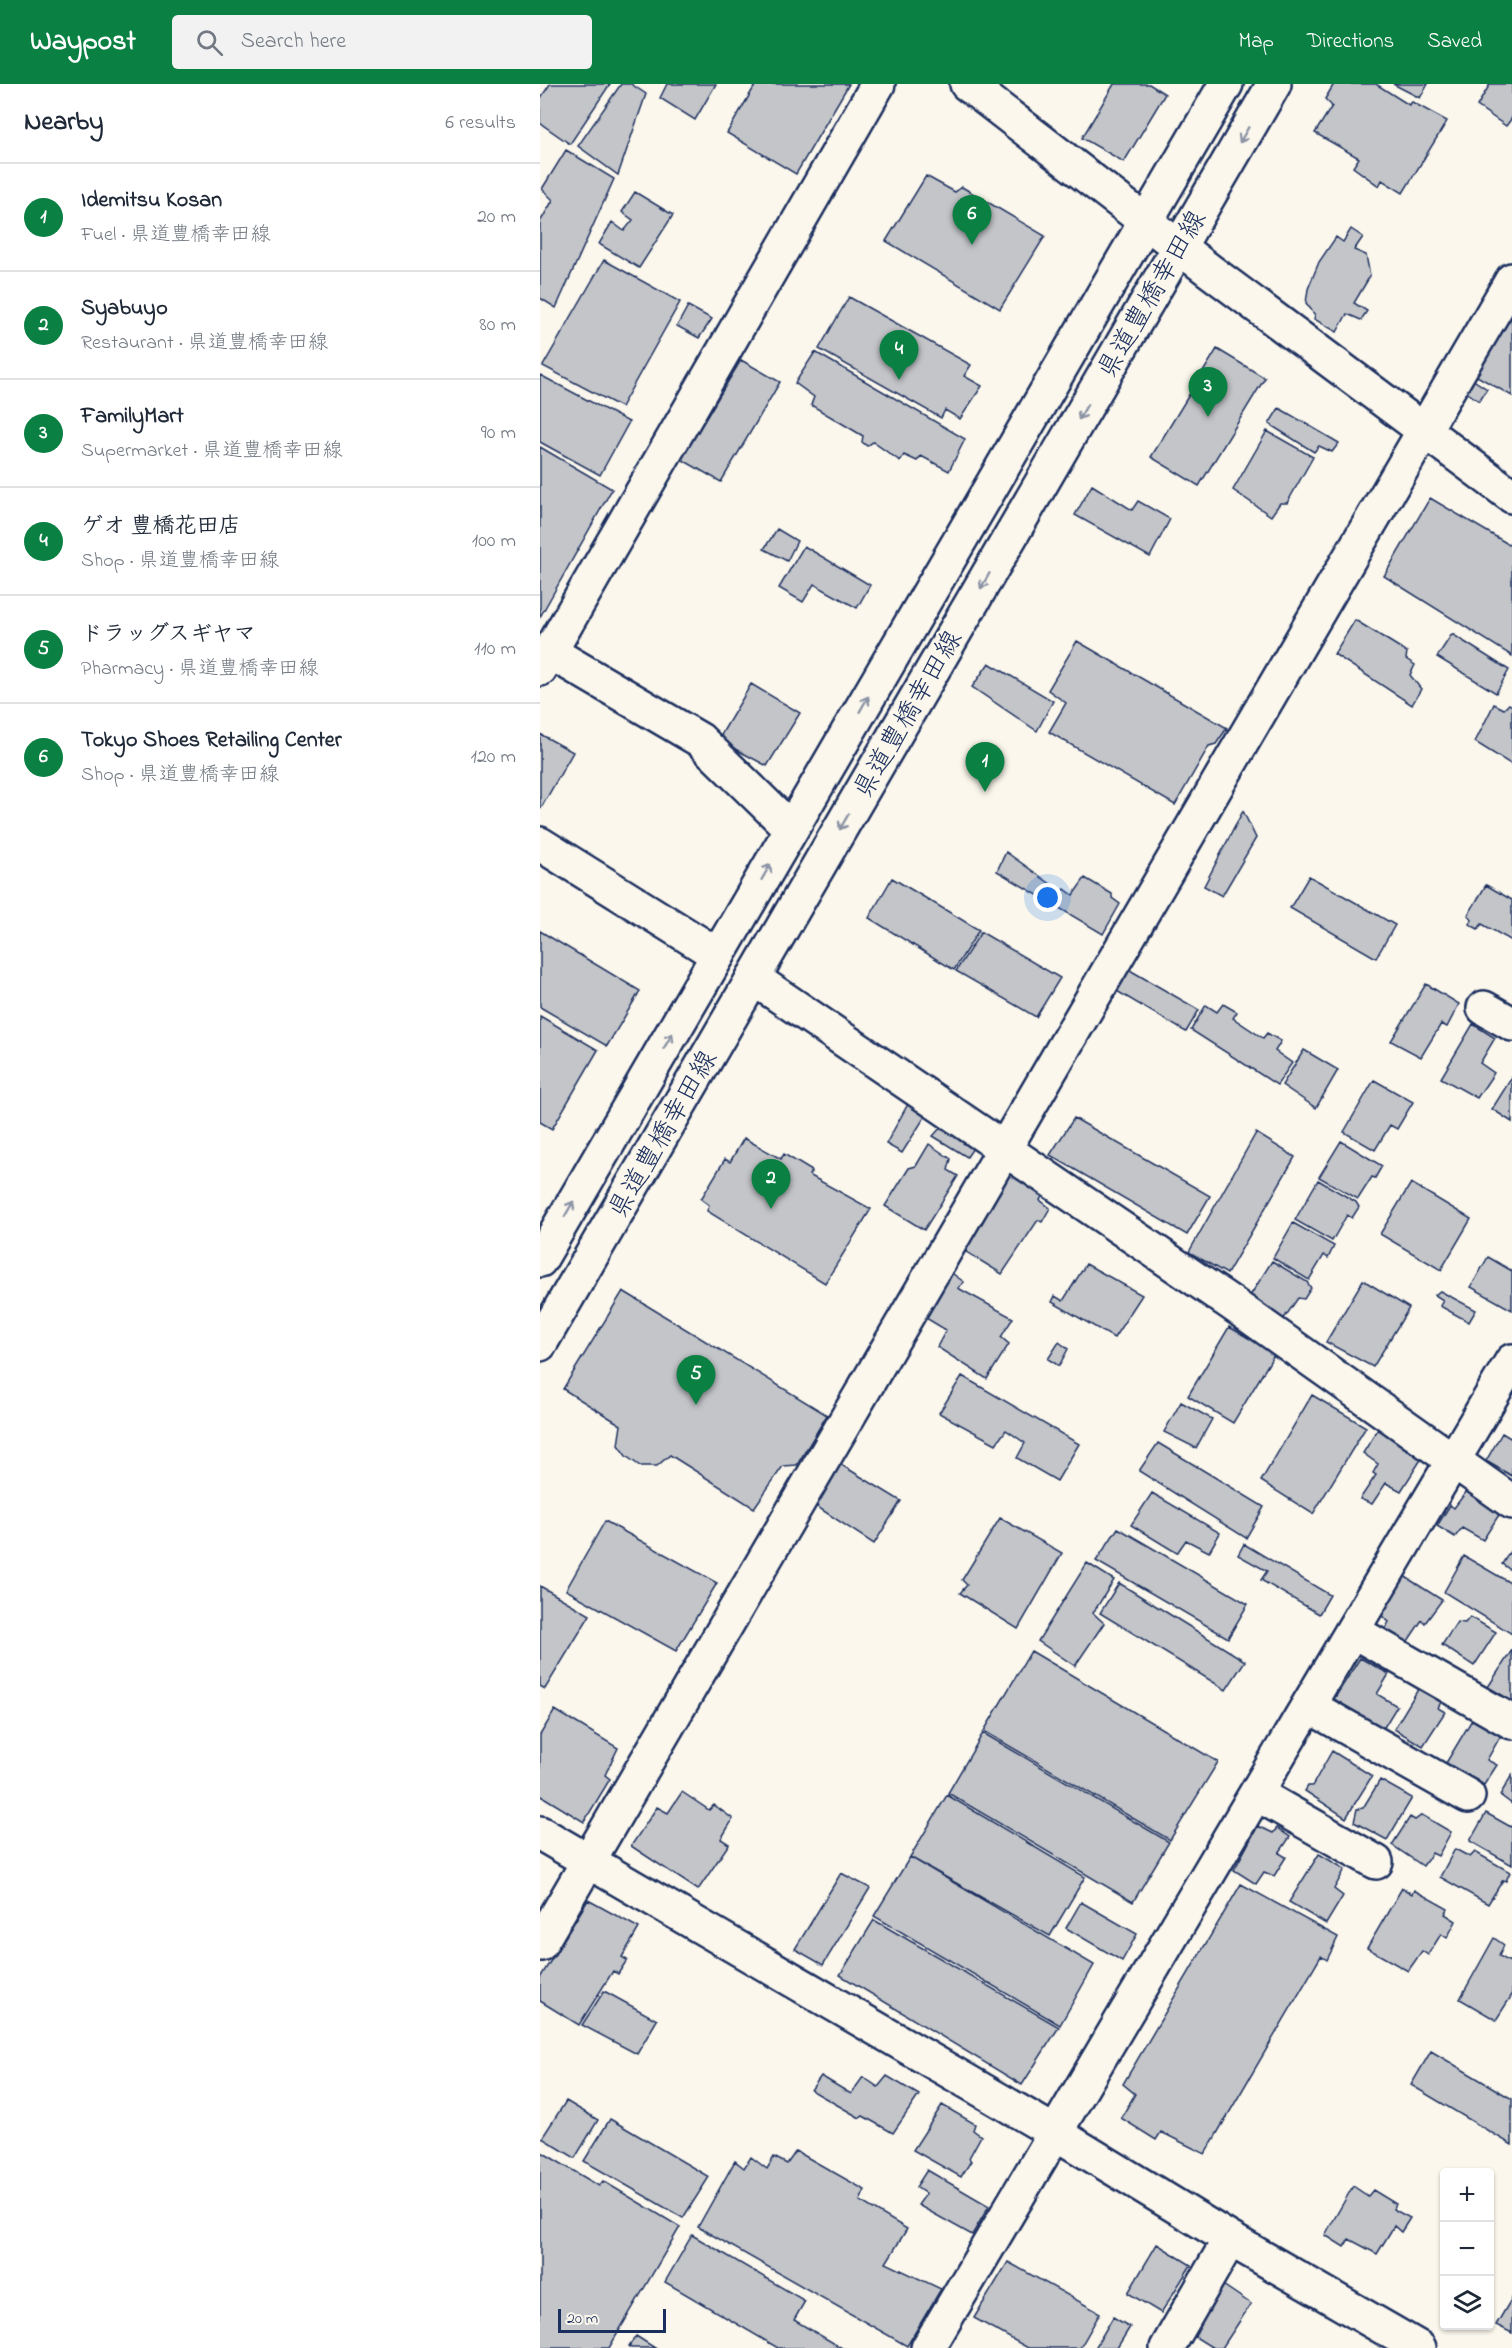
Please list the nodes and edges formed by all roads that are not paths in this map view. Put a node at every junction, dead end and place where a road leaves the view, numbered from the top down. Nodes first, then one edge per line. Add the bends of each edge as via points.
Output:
1 (878, 84) edge
2 (967, 84) edge
3 (1226, 84) edge
4 (1274, 84) edge
5 (1146, 221) junction
6 (1179, 246) junction
7 (1512, 280) edge
8 (1424, 430) junction
9 (1512, 496) edge
10 (545, 660) edge
11 (642, 706) junction
12 (787, 836) junction
13 (540, 844) edge
14 (718, 955) junction
15 (753, 978) junction
16 (1484, 1008) dead end
17 (1512, 1024) edge
18 (1004, 1149) junction
19 (540, 1260) edge
20 (540, 1344) edge
21 (1512, 1361) edge
22 (1453, 1462) junction
23 (1512, 1502) edge
24 (1353, 1631) junction
25 (1309, 1706) junction
26 (1512, 1722) edge
27 (1257, 1794) junction
28 (1468, 1796) dead end
29 (540, 1833) edge
30 (588, 1861) junction
31 (1376, 1862) dead end
32 (540, 1944) edge
33 (1054, 2132) junction
34 (1230, 2239) junction
35 (928, 2348) edge
36 (1167, 2348) edge
37 (1419, 2348) edge

1 - 10 street
2 - 5 street
3 - 5 street, 県道豊橋幸田線
4 -> 6 street, 県道豊橋幸田線
5 - 6 street
12 -> 5 street, 県道豊橋幸田線
6 - 8 street
6 -> 15 street, 県道豊橋幸田線
7 - 8 street
8 - 9 street
8 - 18 street
10 - 11 street
11 - 12 street
11 - 12 street via 700,740
14 -> 12 street, 県道豊橋幸田線
13 - 14 street
19 -> 14 street, 県道豊橋幸田線
15 - 18 street
15 - 20 street, 県道豊橋幸田線
16 - 17 street
18 - 22 street via 1231,1303
18 - 30 street
21 - 22 street
22 - 23 street
22 - 24 street
24 - 25 street
24 - 26 street
25 - 27 street
25 - 28 street
27 - 31 street
27 - 33 street
29 - 30 street
30 - 32 street
30 - 33 street
33 - 34 street
33 - 35 street
34 - 36 street
34 - 37 street

